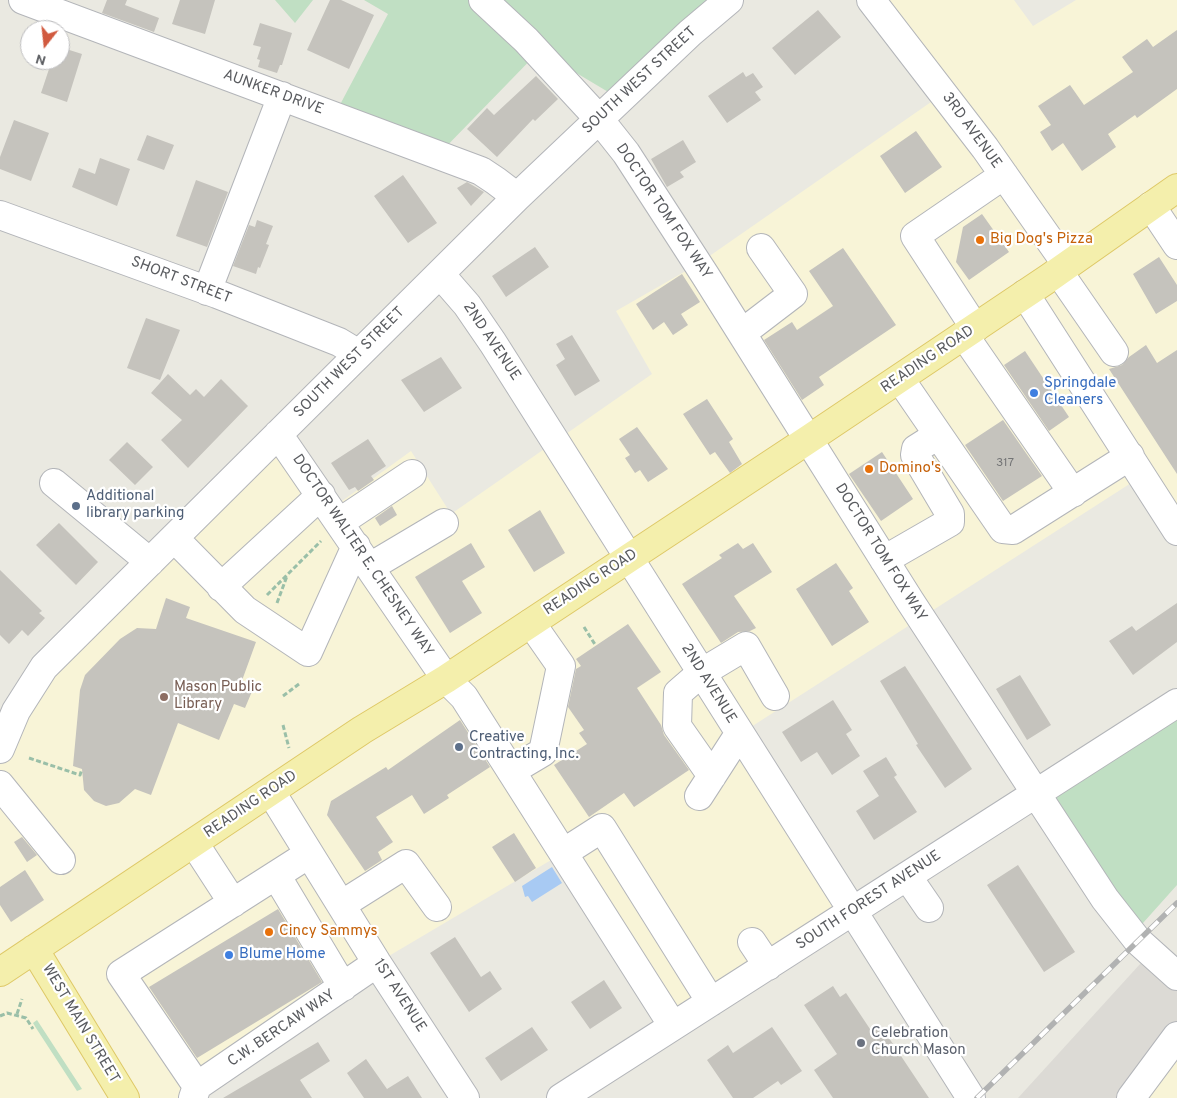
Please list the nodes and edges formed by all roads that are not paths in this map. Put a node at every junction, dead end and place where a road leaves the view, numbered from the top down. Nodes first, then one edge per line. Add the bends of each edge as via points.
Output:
1 (22, 0) edge
2 (483, 0) edge
3 (730, 0) edge
4 (871, 0) edge
5 (282, 96) junction
6 (599, 119) junction
7 (1004, 175) junction
8 (1177, 188) edge
9 (517, 197) junction
10 (1151, 206) junction
11 (0, 214) edge
12 (1177, 245) edge
13 (761, 248) dead end
14 (1063, 268) junction
15 (440, 274) junction
16 (207, 291) junction
17 (1025, 294) junction
18 (970, 332) junction
19 (742, 333) junction
20 (1114, 352) dead end
21 (359, 354) junction
22 (900, 379) junction
23 (278, 434) junction
24 (938, 435) junction
25 (809, 440) junction
26 (1130, 456) junction
27 (412, 474) dead end
28 (54, 483) dead end
29 (1073, 493) junction
30 (321, 495) junction
31 (444, 523) dead end
32 (333, 529) junction
33 (1177, 531) edge
34 (174, 538) junction
35 (363, 556) junction
36 (629, 558) junction
37 (150, 562) junction
38 (887, 565) junction
39 (221, 587) junction
40 (531, 623) junction
41 (701, 673) junction
42 (446, 679) junction
43 (775, 696) dead end
44 (1177, 703) edge
45 (740, 734) junction
46 (0, 749) edge
47 (511, 772) junction
48 (0, 785) edge
49 (271, 792) junction
50 (1036, 794) junction
51 (194, 843) junction
52 (563, 853) junction
53 (309, 854) junction
54 (61, 860) dead end
55 (276, 875) junction
56 (907, 876) junction
57 (233, 903) junction
58 (341, 906) junction
59 (438, 907) dead end
60 (928, 908) dead end
61 (851, 912) junction
62 (752, 942) dead end
63 (34, 949) junction
64 (377, 963) junction
65 (1173, 964) edge
66 (768, 966) junction
67 (0, 972) edge
68 (343, 987) junction
69 (711, 1002) junction
70 (674, 1026) junction
71 (1177, 1036) edge
72 (195, 1092) edge
73 (125, 1098) edge
74 (465, 1098) edge
75 (561, 1098) edge
76 (971, 1098) edge
77 (1131, 1098) edge

1 - 5 street, AUNKER DRIVE
2 - 6 street, DOCTOR TOM FOX WAY via 526,40
3 - 6 street, SOUTH WEST STREET
4 - 7 street, 3RD AVENUE
5 - 9 street, AUNKER DRIVE via 480,171
5 - 16 street
6 - 9 street, SOUTH WEST STREET
6 - 19 street, DOCTOR TOM FOX WAY via 626,153
7 - 14 street, 3RD AVENUE
7 - 18 street via 915,236
8 - 10 main road, READING ROAD
9 - 15 street, SOUTH WEST STREET
10 - 12 street
10 - 14 main road, READING ROAD
11 - 16 street, SHORT STREET
13 - 19 street via 793,294
14 - 17 main road, READING ROAD
14 - 20 street, 3RD AVENUE
15 - 21 street, SOUTH WEST STREET
15 - 36 street, 2ND AVENUE via 467,305 493,343
16 - 21 street, SHORT STREET via 339,342
17 - 18 main road, READING ROAD
17 - 26 street
18 - 22 main road, READING ROAD
18 - 29 street
19 - 25 street, DOCTOR TOM FOX WAY
21 - 23 street, SOUTH WEST STREET
22 - 24 street
22 - 25 main road, READING ROAD
23 - 30 street, DOCTOR WALTER E. CHESNEY WAY
23 - 34 street, SOUTH WEST STREET
24 - 29 street via 1003,529 1013,530
24 - 38 street via 916,449 915,455 950,514 950,522
25 - 36 main road, READING ROAD
25 - 38 street, DOCTOR TOM FOX WAY
26 - 29 street
26 - 33 street
27 - 32 street
28 - 37 street
30 - 32 street, DOCTOR WALTER E. CHESNEY WAY
30 - 39 street
31 - 35 street
32 - 35 street, DOCTOR WALTER E. CHESNEY WAY
34 - 37 street, SOUTH WEST STREET
34 - 39 street
35 - 39 street via 308,652 245,610
35 - 42 street, DOCTOR WALTER E. CHESNEY WAY
36 - 40 main road, READING ROAD
36 - 41 street, 2ND AVENUE
37 - 46 street, SOUTH WEST STREET via 44,667 16,711
38 - 50 street, DOCTOR TOM FOX WAY
40 - 42 main road, READING ROAD
40 - 47 street via 561,666 544,752
41 - 43 street via 746,646
41 - 45 street, 2ND AVENUE
41 - 45 street via 678,693 677,726 706,786
42 - 47 street, DOCTOR WALTER E. CHESNEY WAY via 464,698
42 - 49 main road, READING ROAD via 362,730
44 - 50 street, SOUTH FOREST AVENUE
45 - 61 street, 2ND AVENUE
47 - 52 street, DOCTOR WALTER E. CHESNEY WAY
48 - 54 street
49 - 51 main road, READING ROAD
49 - 53 street, 1ST AVENUE
50 - 56 street, SOUTH FOREST AVENUE
50 - 65 street, DOCTOR TOM FOX WAY via 1124,924
51 - 57 street
51 - 63 main road, READING ROAD
52 - 69 street via 602,828
52 - 70 street, DOCTOR WALTER E. CHESNEY WAY
53 - 55 street
53 - 58 street, 1ST AVENUE
55 - 57 street
55 - 68 street
56 - 60 street
56 - 61 street, SOUTH FOREST AVENUE
57 - 72 street via 122,974
58 - 59 street via 406,864
58 - 64 street, 1ST AVENUE
61 - 66 street, SOUTH FOREST AVENUE
61 - 76 street, 2ND AVENUE
62 - 66 street
63 - 67 main road, READING ROAD
63 - 73 main road, WEST MAIN STREET
64 - 68 street, C.W. BERCAW WAY
64 - 74 street, 1ST AVENUE
66 - 69 street, SOUTH FOREST AVENUE
68 - 72 street, C.W. BERCAW WAY
69 - 70 street, SOUTH FOREST AVENUE
70 - 75 street, SOUTH FOREST AVENUE
71 - 77 street

